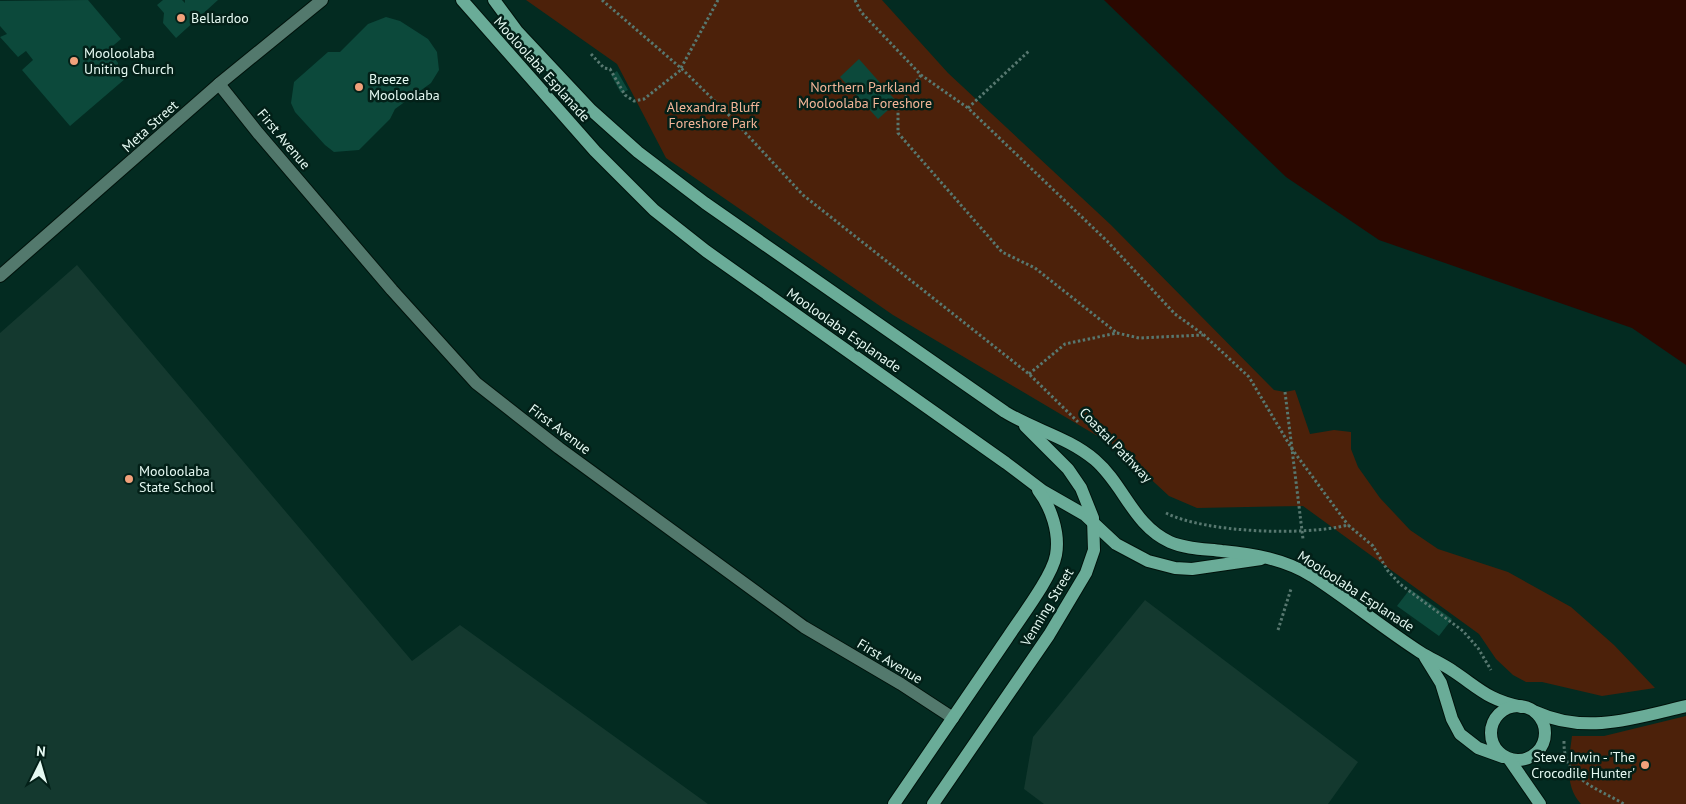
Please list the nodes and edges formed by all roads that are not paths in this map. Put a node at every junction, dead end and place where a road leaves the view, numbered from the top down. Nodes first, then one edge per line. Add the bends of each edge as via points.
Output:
1 (322, 0) edge
2 (462, 0) edge
3 (494, 0) edge
4 (219, 84) junction
5 (0, 276) edge
6 (1021, 422) junction
7 (1028, 479) junction
8 (1094, 524) junction
9 (1273, 559) junction
10 (1422, 653) junction
11 (1686, 706) edge
12 (1528, 709) junction
13 (953, 718) junction
14 (1508, 758) junction
15 (894, 804) edge
16 (933, 804) edge
17 (1540, 804) edge

1 - 4 street, Meta Street
2 - 7 main road, Mooloolaba Esplanade via 595,151 654,210 706,251
3 - 6 main road, Mooloolaba Esplanade via 591,110 638,152 806,275
4 - 5 street, Meta Street
4 - 13 street, First Avenue via 315,200 476,383 559,448 804,627
6 - 8 main road, Venning Street via 1077,481
6 - 9 main road, Mooloolaba Esplanade via 1065,440 1092,458 1114,479 1144,525 1165,540 1192,548
7 - 8 main road, Mooloolaba Esplanade
7 - 13 main road, Venning Street via 1050,511 1057,539 1056,557 1028,608
8 - 9 main road, Mooloolaba Esplanade via 1109,539 1135,556 1170,567 1202,568
8 - 16 main road, Venning Street via 1094,550 1083,578 1049,635
9 - 10 main road, Mooloolaba Esplanade via 1292,565 1312,577
10 - 12 main road, Mooloolaba Esplanade via 1454,671 1488,697
10 - 14 main road, Mooloolaba Esplanade via 1441,683 1460,734 1478,748
11 - 12 main road, Mooloolaba Esplanade via 1608,724 1565,722
12 - 14 main road via 1544,726 1545,740 1539,752 1527,759
12 - 14 main road via 1504,710 1492,724 1492,743 1500,754
13 - 15 main road, Venning Street
14 - 17 main road

